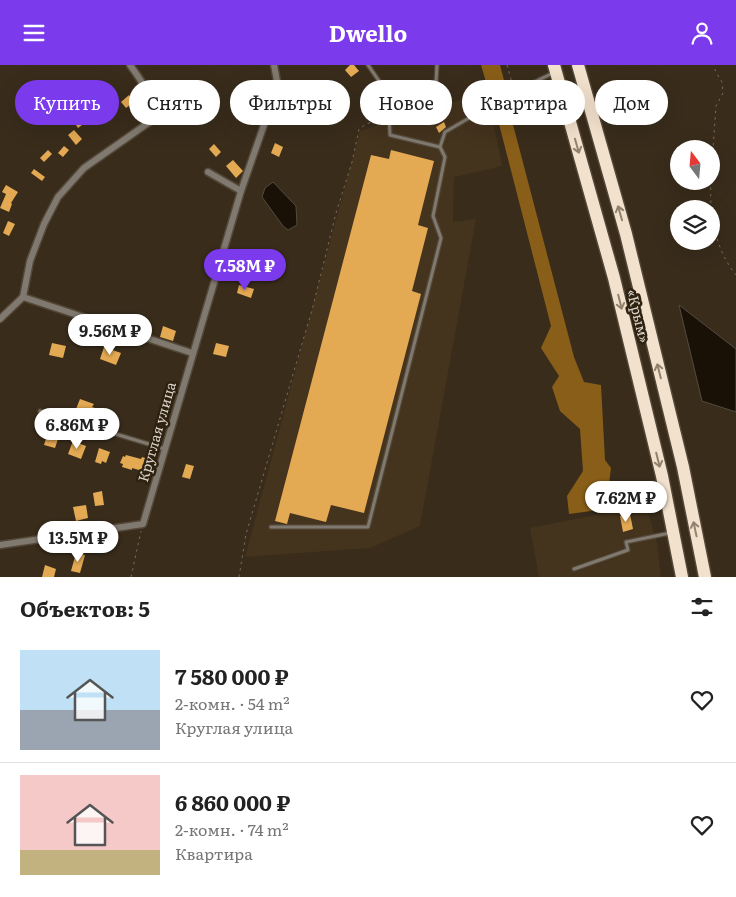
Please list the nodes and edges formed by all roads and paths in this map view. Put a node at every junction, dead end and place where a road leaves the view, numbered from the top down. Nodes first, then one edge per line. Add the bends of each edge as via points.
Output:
1 (130, 65) edge
2 (274, 65) edge
3 (368, 65) edge
4 (437, 65) edge
5 (507, 65) edge
6 (578, 65) edge
7 (713, 65) edge
8 (555, 68) edge
9 (379, 80) edge
10 (436, 80) edge
11 (511, 80) edge
12 (534, 80) edge
13 (462, 122) edge
14 (365, 125) edge
15 (389, 125) edge
16 (714, 140) edge
17 (440, 147) junction
18 (208, 172) dead end
19 (710, 190) edge
20 (240, 191) junction
21 (736, 275) edge
22 (23, 297) junction
23 (0, 319) edge
24 (192, 353) junction
25 (40, 411) dead end
26 (165, 449) junction
27 (143, 523) junction
28 (271, 527) dead end
29 (673, 532) junction
30 (0, 545) edge
31 (574, 569) dead end
32 (130, 577) edge
33 (239, 577) edge
34 (682, 577) edge
35 (705, 577) edge

1 - 22 street via 151,101 150,121 84,168 58,197 30,261
2 - 20 street, Круглая улица via 277,81
3 - 9 lane
4 - 10 lane
5 - 11 path
35 -> 6 highway, «Крым» via 626,234
7 - 16 path via 722,82 723,93 716,106
8 - 12 lane
8 -> 29 highway, «Крым» via 614,278
13 - 17 lane via 446,132
14 - 33 path via 359,129 312,310 246,534
15 - 17 lane via 390,135
17 - 28 lane via 445,157 433,216 441,238 368,527
18 - 20 street
19 - 21 path via 713,224 722,253
20 - 24 street, Круглая улица
22 - 23 street
22 - 24 street
24 - 26 street, Круглая улица
25 - 26 lane
26 - 27 street, Круглая улица
27 - 30 street
27 - 32 path
29 - 31 lane via 626,542 628,550
29 - 34 highway, «Крым»

